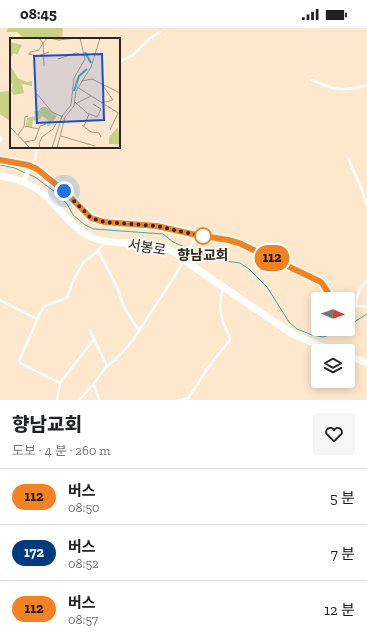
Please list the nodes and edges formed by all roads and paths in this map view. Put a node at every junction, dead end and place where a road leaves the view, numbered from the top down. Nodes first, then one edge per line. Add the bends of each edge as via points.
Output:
1 (160, 32) dead end
2 (120, 61) edge
3 (311, 80) dead end
4 (367, 85) edge
5 (0, 137) edge
6 (0, 142) edge
7 (37, 148) edge
8 (348, 158) dead end
9 (0, 160) edge
10 (31, 167) junction
11 (0, 176) edge
12 (24, 182) junction
13 (367, 205) edge
14 (196, 235) junction
15 (105, 242) junction
16 (98, 251) junction
17 (186, 257) junction
18 (367, 281) edge
19 (223, 287) junction
20 (328, 292) edge
21 (0, 300) edge
22 (357, 306) joint
23 (367, 307) edge
24 (37, 320) junction
25 (90, 330) dead end
26 (139, 331) junction
27 (94, 339) junction
28 (316, 344) edge
29 (355, 359) edge
30 (367, 363) edge
31 (107, 366) junction
32 (60, 382) junction
33 (93, 384) junction
34 (187, 399) edge
35 (57, 400) edge
36 (79, 400) edge
37 (99, 400) edge
38 (178, 400) edge

1 - 2 lane
3 - 4 lane via 333,88 347,89
5 - 6 lane
7 - 10 lane
8 - 13 lane
9 - 10 lane
10 - 12 street
10 - 14 lane via 64,191 91,218 104,222 157,226
11 - 12 main road, 서봉로
12 - 15 main road, 서봉로 via 40,191 87,234
14 - 17 lane
14 - 20 lane via 239,243 319,281
15 - 16 lane
15 - 17 main road, 서봉로 via 158,246
16 - 24 lane via 83,263 68,296 44,307
16 - 26 lane via 124,307
17 - 19 main road, 서봉로 via 191,265
17 - 26 lane
18 - 22 lane via 357,295
19 - 28 main road, 서봉로 via 294,335
19 - 34 lane via 220,311 230,340
21 - 24 lane
22 - 23 lane
24 - 32 lane via 19,361
25 - 27 lane
26 - 31 lane via 128,346
27 - 31 lane
27 - 32 lane
29 - 30 main road
31 - 33 lane
32 - 35 lane
33 - 36 lane
33 - 37 lane
34 - 38 lane

